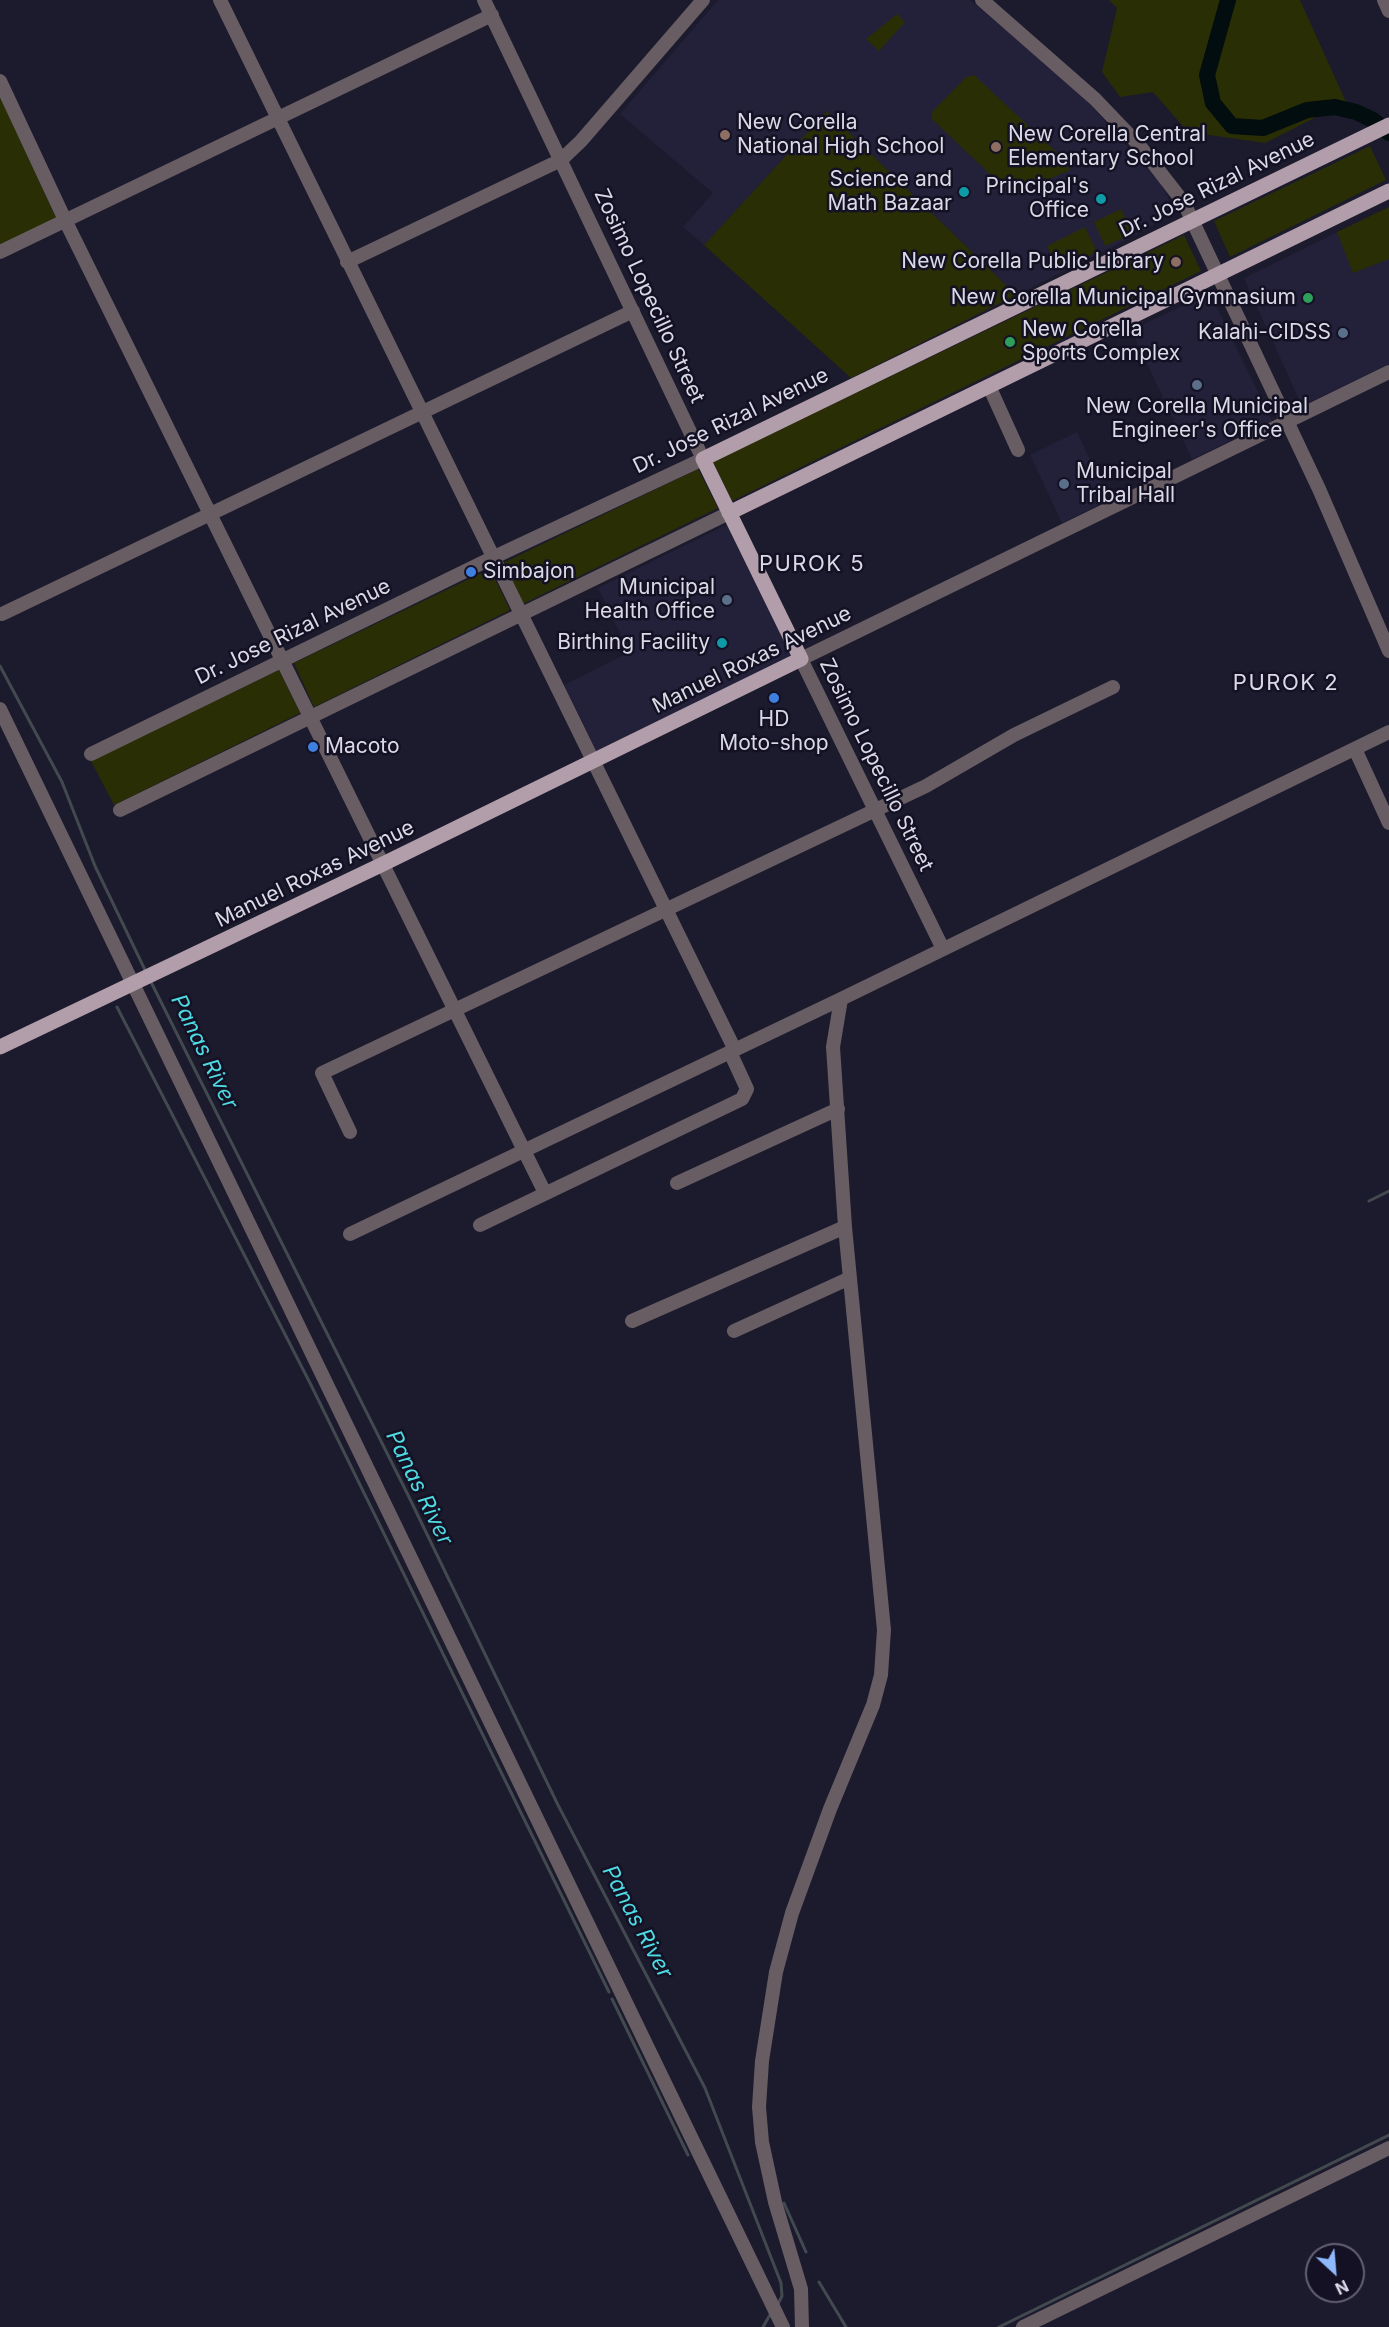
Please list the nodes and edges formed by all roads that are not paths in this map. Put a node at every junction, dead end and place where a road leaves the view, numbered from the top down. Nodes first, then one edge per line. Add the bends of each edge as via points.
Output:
1 (220, 0) edge
2 (484, 0) edge
3 (703, 0) edge
4 (982, 0) edge
5 (1384, 0) edge
6 (1389, 11) edge
7 (492, 15) junction
8 (0, 81) edge
9 (278, 119) junction
10 (1389, 125) edge
11 (561, 160) junction
12 (1389, 191) edge
13 (65, 220) junction
14 (1194, 220) junction
15 (0, 252) edge
16 (347, 262) junction
17 (1220, 274) junction
18 (633, 311) junction
19 (1389, 372) edge
20 (989, 386) junction
21 (420, 412) junction
22 (1288, 421) junction
23 (1018, 450) dead end
24 (703, 459) junction
25 (210, 512) junction
26 (729, 513) junction
27 (492, 558) junction
28 (2, 614) dead end
29 (520, 615) junction
30 (1389, 651) edge
31 (801, 659) junction
32 (282, 660) junction
33 (1113, 687) dead end
34 (0, 709) edge
35 (311, 717) junction
36 (1389, 732) edge
37 (1355, 749) junction
38 (91, 754) dead end
39 (593, 761) junction
40 (120, 810) dead end
41 (875, 810) junction
42 (1389, 823) edge
43 (384, 864) junction
44 (666, 909) junction
45 (943, 949) junction
46 (137, 982) junction
47 (841, 999) junction
48 (456, 1010) junction
49 (0, 1047) edge
50 (732, 1051) junction
51 (838, 1109) junction
52 (350, 1132) dead end
53 (525, 1152) junction
54 (677, 1183) dead end
55 (545, 1193) junction
56 (480, 1225) dead end
57 (845, 1227) junction
58 (350, 1234) dead end
59 (850, 1278) junction
60 (632, 1321) dead end
61 (734, 1331) dead end
62 (1389, 2148) edge
63 (783, 2327) edge
64 (802, 2327) edge
65 (1023, 2327) edge

1 - 9 street
2 - 7 street, Zosimo Lopecillo Street
3 - 11 street
4 - 14 street via 1074,78 1120,124 1172,186
5 - 6 street
7 - 9 street
7 - 11 street, Zosimo Lopecillo Street
8 - 13 street
9 - 13 street
9 - 16 street
10 - 14 main road, Dr. Jose Rizal Avenue
11 - 16 street
11 - 18 street, Zosimo Lopecillo Street
12 - 17 main road
13 - 15 street
13 - 25 street
14 - 17 street
14 - 24 main road, Dr. Jose Rizal Avenue
16 - 21 street
17 - 20 main road
17 - 22 street
18 - 21 street
18 - 24 street, Zosimo Lopecillo Street
19 - 22 street, Manuel Roxas Avenue
20 - 23 street
20 - 26 main road
21 - 25 street
21 - 27 street
22 - 30 street
22 - 31 street, Manuel Roxas Avenue
24 - 26 main road, Zosimo Lopecillo Street
24 - 27 street, Dr. Jose Rizal Avenue
25 - 28 street
25 - 32 street
26 - 29 street
26 - 31 main road, Zosimo Lopecillo Street
27 - 29 street
27 - 32 street, Dr. Jose Rizal Avenue
29 - 35 street
29 - 39 street
31 - 39 main road, Manuel Roxas Avenue
31 - 41 street, Zosimo Lopecillo Street
32 - 35 street
32 - 38 street, Dr. Jose Rizal Avenue
33 - 41 street via 1056,713
34 - 46 street
35 - 40 street
35 - 43 street
36 - 37 street
37 - 42 street
37 - 45 street
39 - 43 main road, Manuel Roxas Avenue
39 - 44 street
41 - 44 street
41 - 45 street, Zosimo Lopecillo Street
43 - 46 main road, Manuel Roxas Avenue
43 - 48 street
44 - 48 street
44 - 50 street
45 - 47 street
46 - 49 main road, Manuel Roxas Avenue
46 - 63 street
47 - 50 street
47 - 51 street via 833,1047
48 - 52 street via 322,1072
48 - 53 street
50 - 53 street
50 - 55 street via 747,1089 742,1099
51 - 54 street
51 - 57 street
53 - 55 street
53 - 58 street
55 - 56 street
57 - 59 street
57 - 60 street
59 - 61 street
59 - 64 street via 884,1630 881,1675 873,1705 792,1912 776,1972 759,2107 763,2152 801,2289
62 - 65 street

